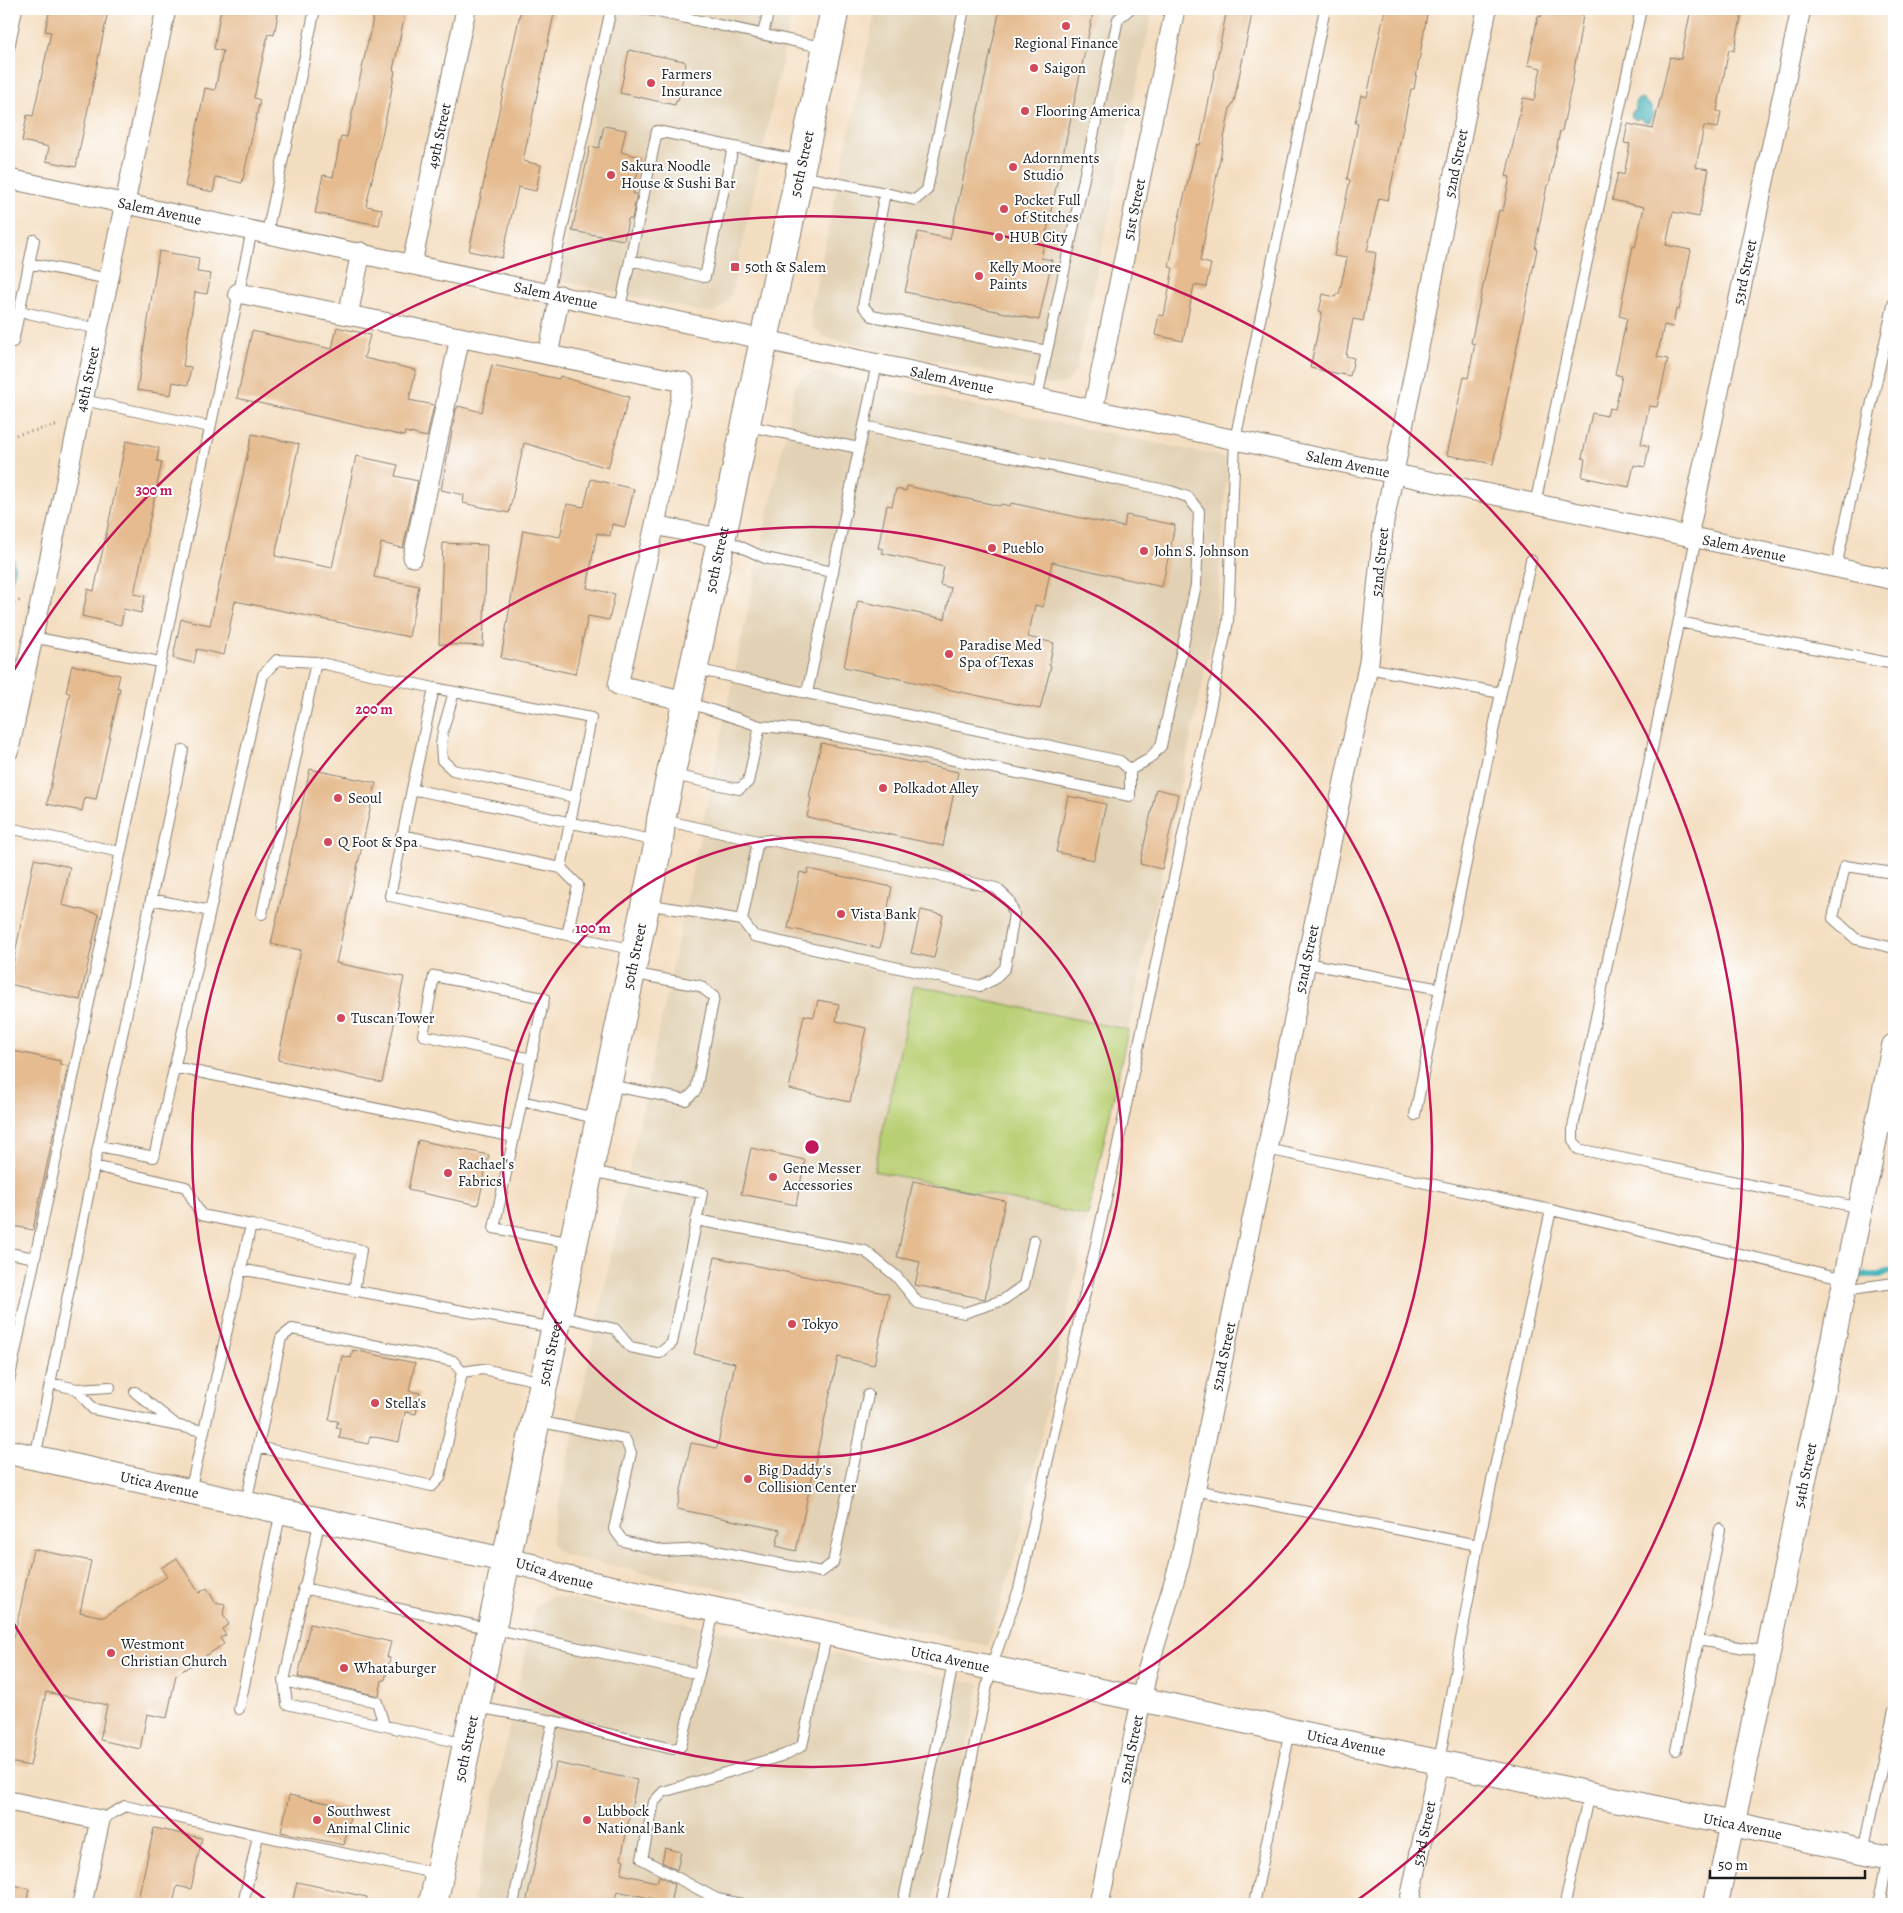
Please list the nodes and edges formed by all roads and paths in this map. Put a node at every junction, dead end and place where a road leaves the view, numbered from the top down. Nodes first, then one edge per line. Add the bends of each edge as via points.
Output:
1 (17, 9) edge
2 (166, 9) edge
3 (315, 9) edge
4 (466, 9) edge
5 (611, 9) edge
6 (644, 9) edge
7 (769, 9) edge
8 (835, 9) edge
9 (964, 9) edge
10 (1130, 9) edge
11 (1176, 9) edge
12 (1325, 9) edge
13 (1487, 9) edge
14 (1641, 9) edge
15 (1801, 9) edge
16 (763, 34) junction
17 (9, 48) edge
18 (827, 48) junction
19 (733, 147) junction
20 (801, 168) junction
21 (9, 179) edge
22 (885, 193) junction
23 (125, 203) junction
24 (260, 232) junction
25 (34, 240) dead end
26 (361, 252) junction
27 (630, 260) junction
28 (29, 263) junction
29 (412, 263) junction
30 (109, 279) junction
31 (238, 293) junction
32 (554, 294) junction
33 (1894, 301) edge
34 (620, 308) junction
35 (19, 311) junction
36 (348, 315) junction
37 (98, 329) junction
38 (460, 337) junction
39 (765, 339) junction
40 (14, 342) dead end
41 (1047, 351) junction
42 (548, 355) junction
43 (878, 363) junction
44 (1037, 398) junction
45 (83, 400) junction
46 (1092, 410) junction
47 (79, 421) junction
48 (747, 425) junction
49 (864, 426) junction
50 (210, 427) junction
51 (11, 436) dead end
52 (1234, 440) junction
53 (860, 448) junction
54 (1394, 474) junction
55 (1535, 504) junction
56 (655, 525) junction
57 (1692, 537) junction
58 (723, 539) junction
59 (413, 557) dead end
60 (1531, 560) dead end
61 (1836, 567) junction
62 (833, 572) junction
63 (1894, 580) edge
64 (1679, 622) junction
65 (32, 637) junction
66 (160, 662) junction
67 (316, 662) junction
68 (1894, 664) edge
69 (1368, 668) junction
70 (695, 669) junction
71 (434, 688) junction
72 (454, 692) junction
73 (807, 693) junction
74 (1501, 693) junction
75 (686, 701) junction
76 (760, 726) junction
77 (9, 750) edge
78 (183, 750) dead end
79 (1130, 770) junction
80 (673, 775) junction
81 (412, 789) junction
82 (574, 797) junction
83 (570, 822) junction
84 (9, 828) edge
85 (660, 831) junction
86 (401, 835) junction
87 (758, 841) junction
88 (120, 852) junction
89 (561, 868) junction
90 (1894, 873) edge
91 (151, 899) junction
92 (645, 904) junction
93 (210, 911) junction
94 (262, 914) dead end
95 (742, 920) junction
96 (567, 936) junction
97 (1894, 948) edge
98 (633, 961) junction
99 (1306, 963) junction
100 (1440, 990) junction
101 (1894, 1046) edge
102 (531, 1059) junction
103 (174, 1067) junction
104 (607, 1084) junction
105 (522, 1101) junction
106 (1415, 1114) dead end
107 (600, 1119) junction
108 (514, 1137) junction
109 (99, 1146) junction
110 (1267, 1149) junction
111 (94, 1166) junction
112 (589, 1171) junction
113 (1860, 1208) junction
114 (1551, 1210) junction
115 (696, 1220) junction
116 (250, 1225) junction
117 (1034, 1240) dead end
118 (573, 1244) junction
119 (9, 1253) edge
120 (35, 1258) junction
121 (240, 1269) junction
122 (1894, 1283) edge
123 (1845, 1285) junction
124 (354, 1291) junction
125 (557, 1322) junction
126 (462, 1372) junction
127 (9, 1381) edge
128 (544, 1382) junction
129 (50, 1383) junction
130 (110, 1387) dead end
131 (76, 1389) junction
132 (134, 1392) dead end
133 (868, 1395) dead end
134 (536, 1421) junction
135 (177, 1426) junction
136 (204, 1431) junction
137 (258, 1447) junction
138 (9, 1452) edge
139 (35, 1458) junction
140 (1195, 1490) junction
141 (190, 1492) junction
142 (246, 1503) junction
143 (280, 1511) junction
144 (320, 1520) junction
145 (1720, 1528) dead end
146 (1478, 1545) junction
147 (506, 1560) junction
148 (304, 1588) junction
149 (715, 1609) junction
150 (492, 1629) junction
151 (827, 1632) junction
152 (1698, 1640) junction
153 (1768, 1652) junction
154 (954, 1659) junction
155 (992, 1667) junction
156 (699, 1674) junction
157 (284, 1680) junction
158 (1142, 1699) junction
159 (475, 1706) junction
160 (239, 1709) dead end
161 (1894, 1710) edge
162 (553, 1721) junction
163 (384, 1725) junction
164 (1290, 1730) junction
165 (467, 1744) junction
166 (1676, 1750) dead end
167 (1439, 1762) junction
168 (1589, 1793) junction
169 (9, 1801) edge
170 (100, 1820) junction
171 (1732, 1824) junction
172 (258, 1836) junction
173 (1863, 1851) junction
174 (1891, 1857) edge
175 (440, 1874) junction
176 (82, 1904) edge
177 (243, 1904) edge
178 (433, 1904) edge
179 (513, 1904) edge
180 (742, 1904) edge
181 (903, 1904) edge
182 (941, 1904) edge
183 (1099, 1904) edge
184 (1254, 1904) edge
185 (1409, 1904) edge
186 (1565, 1904) edge
187 (1716, 1904) edge
188 (1878, 1904) edge

1 - 17 lane
2 - 23 street, 48th Street
3 - 24 lane
4 - 29 street, 49th Street
5 - 32 lane
6 - 16 lane
7 - 16 lane
8 - 18 main road, 50th Street
9 - 22 lane via 927,190 915,200
10 - 41 lane via 1118,20
11 - 46 street, 51st Street
12 - 52 lane
13 - 54 street, 52nd Street
14 - 55 lane
15 - 57 street, 53rd Street
16 - 18 lane
18 - 20 main road, 50th Street
19 - 20 lane
19 - 27 lane via 657,131
19 - 27 lane via 705,277
20 - 22 lane
20 - 39 main road, 50th Street
21 - 23 street, Salem Avenue
22 - 41 lane via 863,306 872,316
23 - 24 street, Salem Avenue
23 - 30 street, 48th Street
24 - 26 street, Salem Avenue
24 - 31 lane
25 - 28 lane
26 - 29 street, Salem Avenue
26 - 36 street
27 - 34 lane
28 - 30 lane
28 - 35 lane
29 - 32 street, Salem Avenue
30 - 37 street, 48th Street
31 - 36 street
31 - 50 lane
32 - 34 street, Salem Avenue
32 - 42 street
33 - 61 lane
34 - 39 street, Salem Avenue
35 - 37 lane
35 - 40 lane
36 - 38 street
37 - 45 street, 48th Street
38 - 42 street
38 - 59 street
39 - 43 street, Salem Avenue
39 - 48 main road, 50th Street
41 - 44 lane
42 - 56 street via 684,382
43 - 44 street, Salem Avenue
43 - 49 lane
44 - 46 street, Salem Avenue
45 - 47 street, 48th Street
45 - 50 lane
46 - 52 street, Salem Avenue
47 - 51 path
47 - 65 street, 48th Street
48 - 53 lane
48 - 58 main road, 50th Street
49 - 53 lane
49 - 79 lane via 1170,491 1188,497 1199,511 1196,585 1161,746 1149,759
50 - 66 lane
52 - 54 street, Salem Avenue
52 - 155 lane via 1228,622 1111,1177 1019,1589
53 - 62 lane
54 - 55 street, Salem Avenue
54 - 69 street, 52nd Street via 1384,522
55 - 57 street, Salem Avenue
56 - 58 street
56 - 75 street via 618,685
57 - 61 street, Salem Avenue
57 - 64 lane
58 - 62 lane via 765,558
58 - 70 main road, 50th Street
60 - 74 lane
61 - 63 street, Salem Avenue
62 - 73 lane
64 - 68 lane
64 - 113 lane via 1573,1127 1573,1140 1578,1149
65 - 66 lane
65 - 77 street, 48th Street
66 - 88 lane
67 - 71 lane
67 - 93 lane via 277,660 263,675
67 - 94 lane
69 - 74 lane
69 - 99 street, 52nd Street
70 - 73 lane
70 - 75 main road, 50th Street
71 - 72 lane
71 - 81 lane
72 - 82 lane via 441,745 442,760 453,770
72 - 82 lane via 591,718
73 - 79 lane via 1120,761
74 - 100 lane
75 - 76 lane
75 - 80 main road, 50th Street
76 - 79 lane via 807,730 1130,796
76 - 80 lane via 748,782 738,789
78 - 91 lane
80 - 85 main road, 50th Street
81 - 83 lane
81 - 86 lane
82 - 83 lane
83 - 85 lane
83 - 89 lane
84 - 88 lane
85 - 87 lane
85 - 92 main road, 50th Street
86 - 89 lane
86 - 96 lane via 390,896
87 - 95 lane
87 - 95 lane via 770,840 996,888 1009,900 1014,914 1005,968 994,980 980,986 754,936
88 - 120 lane
89 - 96 lane via 578,886
90 - 97 lane via 1845,866 1833,918 1856,939
91 - 93 lane
91 - 109 lane
92 - 95 lane
92 - 98 main road, 50th Street
93 - 103 lane
96 - 98 lane
98 - 104 main road, 50th Street
98 - 104 lane via 700,986 714,997 696,1090 686,1100
99 - 100 lane
99 - 110 street, 52nd Street
100 - 106 lane
101 - 113 street, 54th Street
102 - 102 lane via 544,998 434,976 423,1035
102 - 105 lane
103 - 108 lane
103 - 109 lane via 154,1157
104 - 107 main road, 50th Street
105 - 107 lane
105 - 108 lane
107 - 112 main road, 50th Street
108 - 118 lane via 494,1228
109 - 111 lane
110 - 114 lane
110 - 140 street, 52nd Street
111 - 116 lane via 186,1188 201,1216
111 - 129 lane
112 - 115 lane via 702,1193
112 - 118 main road, 50th Street
113 - 123 street, 54th Street
114 - 123 lane
114 - 146 lane
115 - 117 lane via 865,1251 896,1276 918,1303 964,1313 1002,1300 1024,1285
115 - 125 lane via 672,1342 660,1353 630,1347 615,1329
116 - 121 lane
116 - 124 lane via 361,1250
118 - 125 main road, 50th Street
119 - 120 lane
120 - 127 lane
121 - 124 lane
121 - 136 lane
122 - 123 lane
123 - 153 street, 54th Street
124 - 125 lane
125 - 128 main road, 50th Street
126 - 128 lane via 483,1369
126 - 137 lane via 440,1478 432,1486
126 - 137 lane via 453,1362 292,1330 281,1338
128 - 134 main road, 50th Street
129 - 131 lane
129 - 139 lane
130 - 131 lane
131 - 135 lane via 93,1409
132 - 135 lane
133 - 134 lane via 833,1563 821,1572 706,1549 664,1551 622,1541 614,1529 631,1452 625,1439
134 - 147 main road, 50th Street
135 - 136 lane
136 - 141 lane
137 - 142 lane
138 - 139 street, Utica Avenue
139 - 141 street, Utica Avenue
140 - 146 lane
140 - 158 street, 52nd Street via 1179,1565
141 - 142 street, Utica Avenue
142 - 143 street, Utica Avenue
143 - 144 street, Utica Avenue
143 - 160 lane
144 - 147 street, Utica Avenue
144 - 148 lane
145 - 152 lane
146 - 167 lane
147 - 149 street, Utica Avenue via 560,1577
147 - 150 main road, 50th Street
148 - 150 lane
148 - 157 lane
149 - 151 street, Utica Avenue
149 - 156 lane
150 - 156 lane
150 - 159 main road, 50th Street
151 - 154 street, Utica Avenue
151 - 180 lane via 802,1746 784,1755 663,1792 654,1802 642,1860 717,1899
152 - 153 lane
152 - 166 lane
153 - 171 street, 54th Street
154 - 155 street, Utica Avenue
154 - 181 lane
155 - 158 street, Utica Avenue
155 - 182 lane
156 - 162 lane via 681,1746 673,1749
157 - 163 lane via 377,1702
157 - 163 lane via 287,1704
158 - 164 street, Utica Avenue
158 - 183 street, 52nd Street
159 - 162 lane
159 - 165 main road, 50th Street
161 - 173 lane
162 - 179 lane
163 - 165 lane
164 - 167 street, Utica Avenue
164 - 184 lane
165 - 175 main road, 50th Street
167 - 168 street, Utica Avenue
167 - 185 street, 53rd Street
168 - 171 street, Utica Avenue
168 - 186 lane
169 - 170 street
170 - 172 lane via 125,1806
170 - 176 street
171 - 173 street, Utica Avenue
171 - 187 street, 54th Street
172 - 175 lane
172 - 177 lane
173 - 174 street, Utica Avenue
174 - 188 lane
175 - 178 main road, 50th Street

